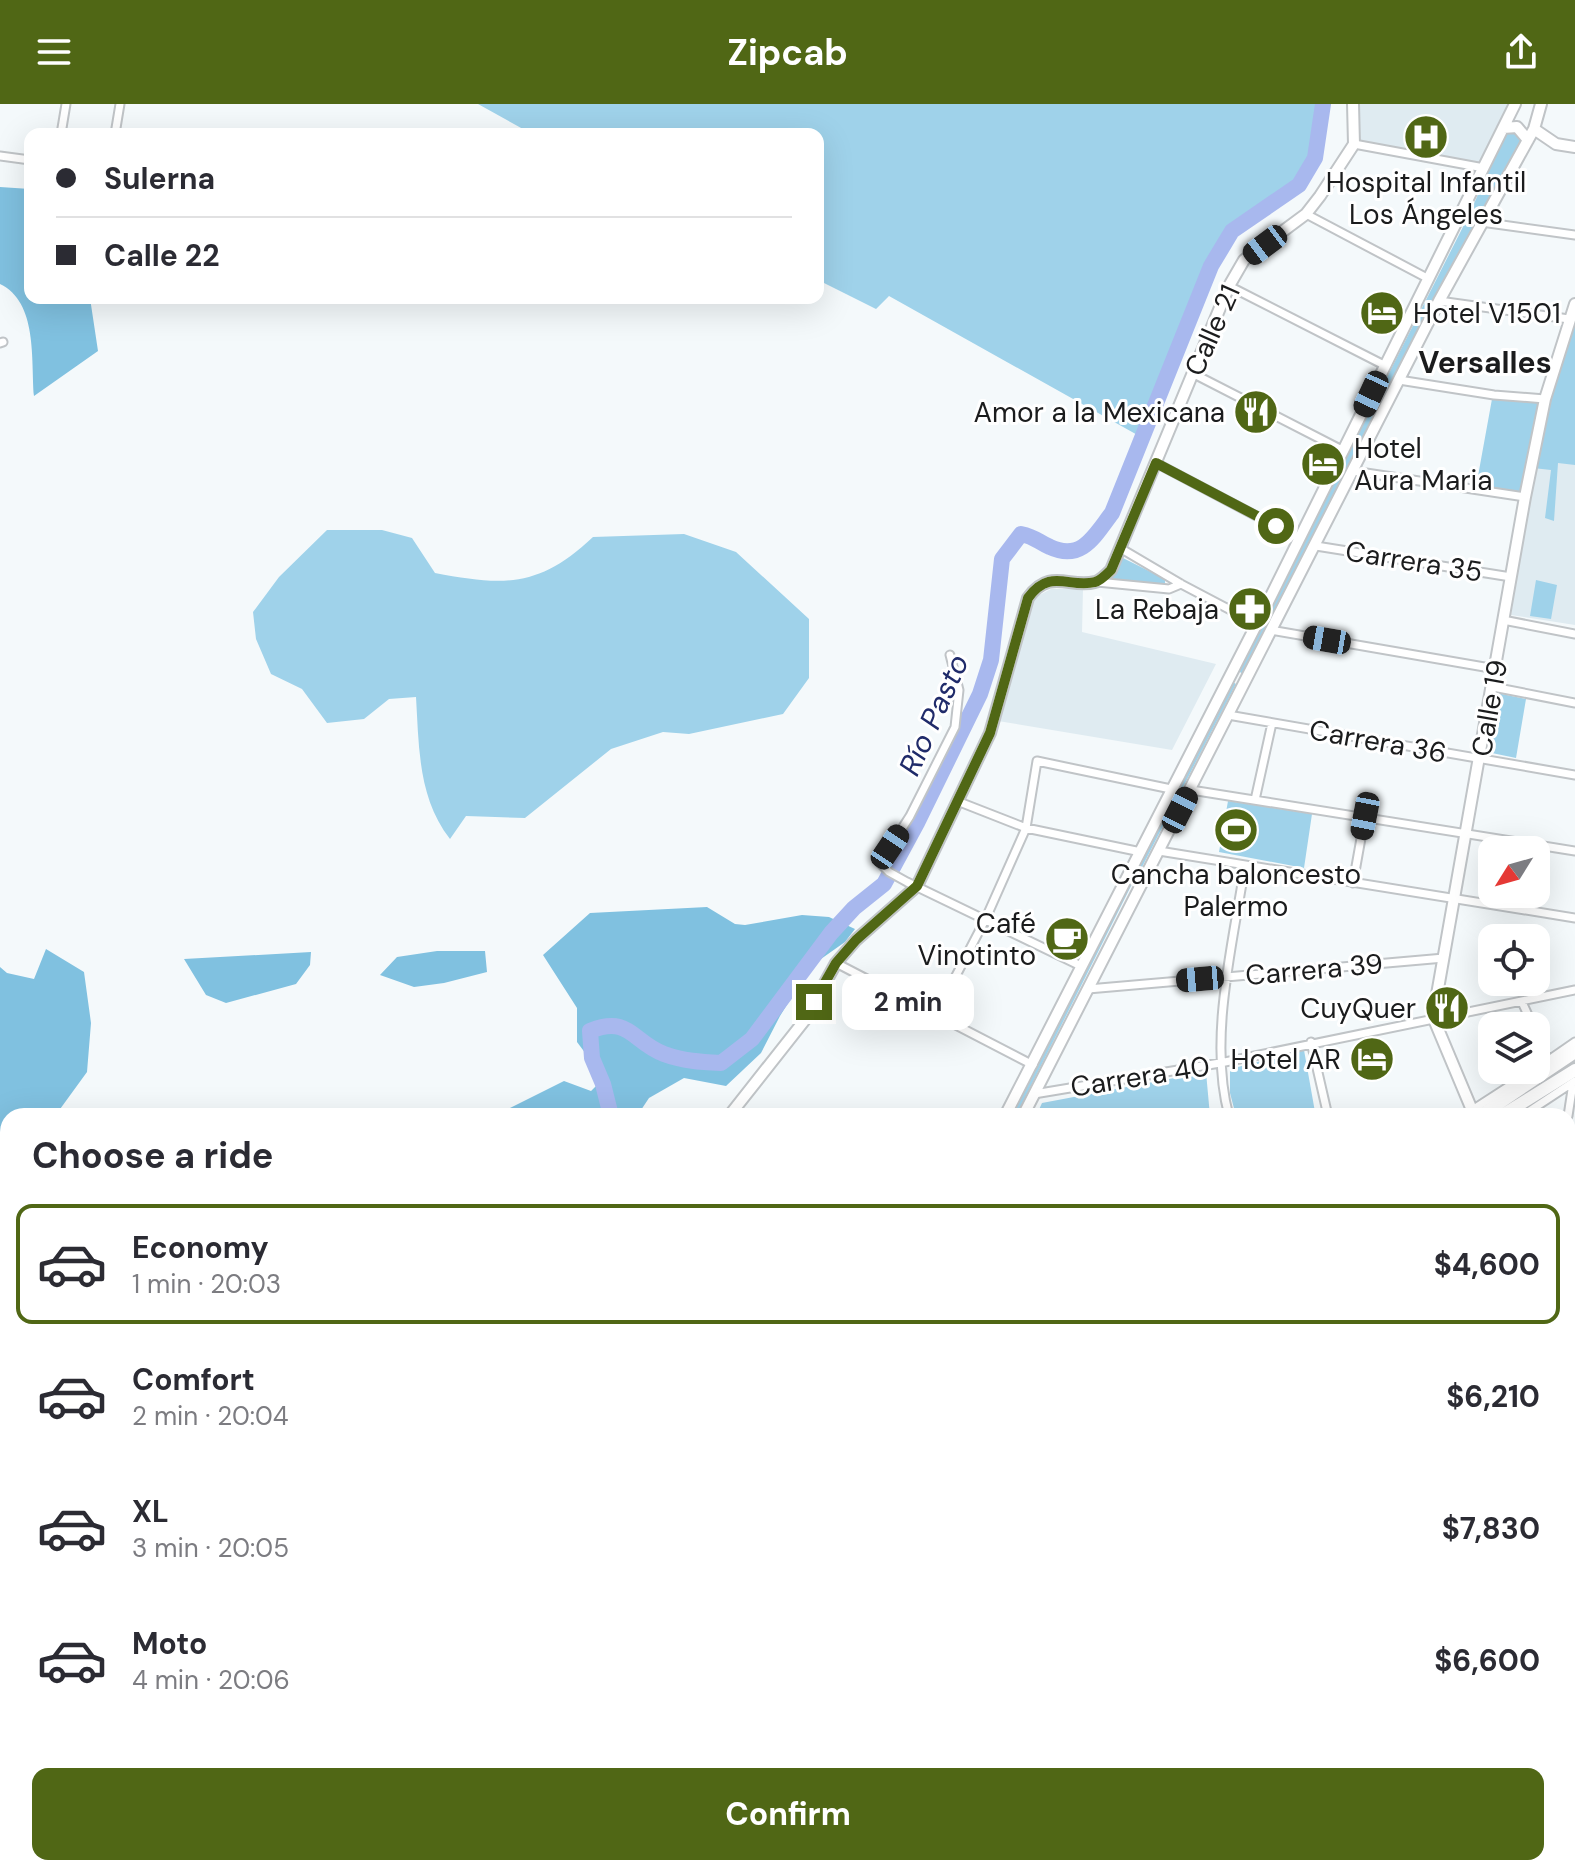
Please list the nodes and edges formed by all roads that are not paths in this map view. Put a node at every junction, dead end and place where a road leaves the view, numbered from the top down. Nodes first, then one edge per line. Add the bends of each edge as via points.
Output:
1 (66, 104) edge
2 (120, 104) edge
3 (1353, 104) edge
4 (1515, 104) edge
5 (1541, 104) edge
6 (62, 128) edge
7 (116, 128) edge
8 (1503, 128) junction
9 (1534, 129) junction
10 (1528, 140) junction
11 (1354, 144) junction
12 (1575, 147) edge
13 (0, 156) edge
14 (24, 159) edge
15 (1484, 168) junction
16 (1306, 214) junction
17 (1481, 222) junction
18 (1575, 235) edge
19 (1429, 279) junction
20 (1229, 286) junction
21 (1439, 301) junction
22 (1575, 304) edge
23 (1569, 319) junction
24 (1384, 365) junction
25 (1192, 373) junction
26 (1399, 380) junction
27 (1545, 399) junction
28 (1344, 451) junction
29 (1156, 463) junction
30 (1353, 471) junction
31 (1525, 497) junction
32 (1300, 539) junction
33 (1316, 546) junction
34 (1120, 548) junction
35 (1285, 569) junction
36 (1299, 576) junction
37 (1511, 577) junction
38 (1096, 582) junction
39 (1181, 584) junction
40 (1503, 620) junction
41 (1257, 624) junction
42 (1270, 630) junction
43 (1575, 634) edge
44 (950, 655) dead end
45 (1496, 669) junction
46 (1229, 676) junction
47 (1493, 687) junction
48 (1241, 688) junction
49 (1575, 703) edge
50 (1228, 715) junction
51 (1272, 723) junction
52 (1480, 758) junction
53 (1575, 775) edge
54 (1171, 789) junction
55 (1191, 790) junction
56 (958, 796) junction
57 (1255, 800) junction
58 (1365, 816) junction
59 (1026, 828) junction
60 (1466, 834) junction
61 (1159, 851) junction
62 (1575, 851) edge
63 (1141, 852) junction
64 (1245, 865) junction
65 (1353, 883) junction
66 (912, 884) junction
67 (1125, 885) junction
68 (1139, 890) junction
69 (1455, 901) junction
70 (986, 918) junction
71 (1575, 918) edge
72 (1444, 958) junction
73 (836, 963) junction
74 (1081, 966) junction
75 (1228, 976) junction
76 (1088, 989) junction
77 (1575, 990) edge
78 (1522, 1002) junction
79 (1527, 1012) edge
80 (936, 1014) junction
81 (1433, 1017) junction
82 (1311, 1042) junction
83 (1575, 1042) edge
84 (1571, 1054) edge
85 (1550, 1060) edge
86 (1220, 1063) junction
87 (1033, 1065) junction
88 (1574, 1078) edge
89 (1514, 1084) edge
90 (1034, 1094) junction
91 (735, 1108) edge
92 (1009, 1108) edge
93 (1027, 1108) edge
94 (1228, 1108) edge
95 (1326, 1108) edge
96 (1470, 1108) edge
97 (1480, 1108) edge
98 (1482, 1108) edge
99 (1516, 1108) edge
100 (1533, 1108) edge
101 (1569, 1108) edge

1 - 6 street
2 - 7 street
3 - 11 main road
4 - 8 main road
5 - 9 main road
8 - 10 main road via 1517,127
8 - 15 main road
9 - 10 main road
9 - 12 main road via 1556,144
10 - 17 main road
11 - 15 street
11 - 16 main road, Calle 21
13 - 14 street
15 - 19 main road
16 - 19 street
16 - 20 main road, Calle 21 via 1244,260
17 - 18 street
17 - 21 main road
19 - 24 main road
20 - 24 street
20 - 25 main road, Calle 21
21 - 23 street
21 - 26 main road
22 - 23 main road, Calle 19
23 - 27 main road, Calle 19
24 - 28 main road
25 - 28 street
25 - 29 main road, Calle 21
26 - 27 street
26 - 30 main road
27 - 31 main road, Calle 19
28 - 32 main road
29 - 32 street
29 - 34 main road, Calle 21
30 - 31 street
30 - 33 main road
31 - 37 main road, Calle 19
32 - 35 main road
33 - 36 main road
33 - 37 street, Carrera 35
34 - 38 main road, Calle 21 via 1111,570
34 - 39 street
35 - 36 main road
35 - 41 main road
36 - 42 main road
37 - 40 main road, Calle 19
38 - 39 street via 1169,589
38 - 56 main road via 1047,582 1028,598 990,733
39 - 41 street
40 - 43 street, Carrera 35
40 - 45 main road, Calle 19
41 - 46 main road
42 - 45 street
42 - 48 main road
44 - 66 street via 959,690 955,727 880,863
45 - 47 main road, Calle 19
46 - 48 main road via 1240,676
46 - 54 main road
47 - 49 street
47 - 52 main road, Calle 19
48 - 50 main road
50 - 51 street, Carrera 36
50 - 55 main road
51 - 52 street, Carrera 36
51 - 57 street
52 - 53 street, Carrera 36
52 - 60 main road, Calle 19
54 - 59 street via 1037,761
54 - 63 main road
55 - 57 street
55 - 61 main road
56 - 59 street
56 - 66 main road
57 - 58 street
58 - 60 street
58 - 65 street
59 - 63 street
59 - 70 street
60 - 62 street
60 - 69 main road, Calle 19
61 - 64 street
61 - 68 main road
63 - 67 main road
64 - 65 street
64 - 75 street
65 - 69 street
66 - 70 street
66 - 73 main road
67 - 68 main road via 1130,894
67 - 74 main road
68 - 76 main road
69 - 71 street
69 - 72 main road, Calle 19
70 - 74 street
70 - 80 street
72 - 75 street, Carrera 39
72 - 81 main road, Calle 19
73 - 80 street, Carrera 40
73 - 91 main road via 804,1021
74 - 87 main road
75 - 76 street, Carrera 39
75 - 86 street
76 - 90 main road
77 - 78 street, Carrera 40
78 - 79 street
78 - 81 street, Carrera 40
80 - 87 street, Carrera 40
81 - 82 street, Carrera 40
81 - 96 main road
82 - 86 street, Carrera 40
82 - 95 street
83 - 85 street
84 - 98 main road
86 - 90 street, Carrera 40
86 - 94 street
87 - 92 main road
88 - 99 main road
88 - 100 street
88 - 101 street
89 - 97 street
90 - 93 main road

